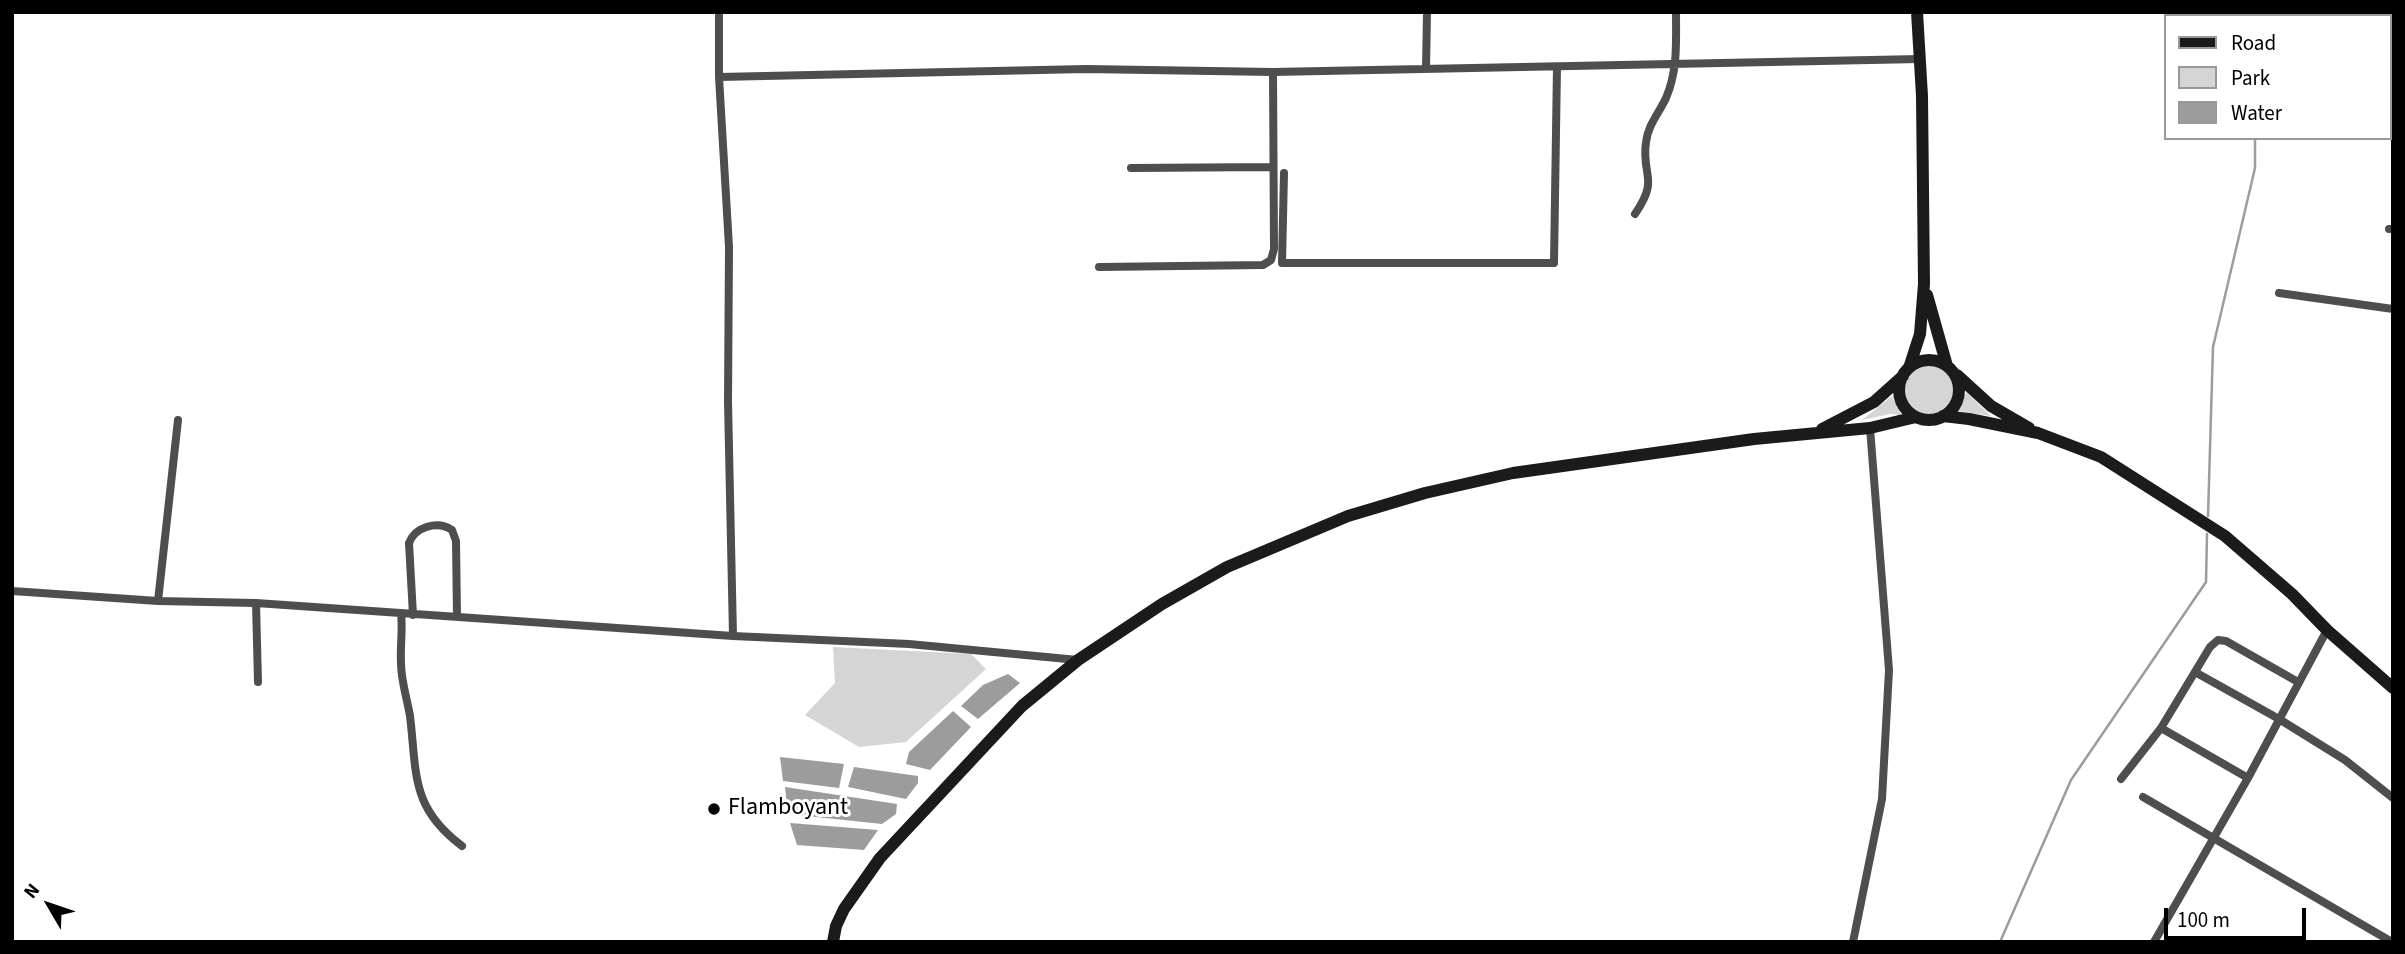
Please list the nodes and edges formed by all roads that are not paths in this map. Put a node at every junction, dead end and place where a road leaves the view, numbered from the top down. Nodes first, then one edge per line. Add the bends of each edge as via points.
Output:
1 (719, 12) edge
2 (1427, 12) edge
3 (1676, 12) edge
4 (1917, 12) edge
5 (1920, 58) junction
6 (1675, 64) junction
7 (1557, 67) junction
8 (1426, 69) junction
9 (1273, 72) junction
10 (719, 78) junction
11 (1273, 167) junction
12 (1131, 168) dead end
13 (1284, 173) dead end
14 (1635, 214) dead end
15 (1099, 267) dead end
16 (1924, 284) junction
17 (2279, 293) dead end
18 (2393, 309) edge
19 (1951, 369) junction
20 (1906, 372) junction
21 (1862, 410) junction
22 (1943, 416) junction
23 (1916, 417) junction
24 (178, 421) dead end
25 (1870, 428) junction
26 (1816, 432) junction
27 (2038, 433) junction
28 (12, 591) edge
29 (158, 601) junction
30 (256, 603) junction
31 (401, 614) junction
32 (413, 614) junction
33 (457, 617) junction
34 (2327, 629) junction
35 (733, 636) junction
36 (1078, 660) junction
37 (2195, 673) junction
38 (258, 682) dead end
39 (2298, 682) junction
40 (2393, 688) edge
41 (2279, 719) junction
42 (2161, 728) junction
43 (2248, 778) junction
44 (2121, 779) dead end
45 (2143, 797) dead end
46 (2393, 798) edge
47 (2215, 837) junction
48 (462, 846) dead end
49 (833, 942) edge
50 (1853, 942) edge
51 (2154, 942) edge
52 (2392, 942) edge

1 - 10 street
2 - 8 street
3 - 6 street
4 - 5 street
5 - 6 street
5 - 16 street
6 - 7 street
6 - 14 street via 1666,97 1648,132 1649,188
7 - 8 street
7 - 13 street via 1554,262 1282,263
8 - 9 street
9 - 10 street via 1086,69
9 - 11 street
10 - 35 street via 729,247
11 - 12 street
11 - 15 street via 1274,249 1267,264
16 - 19 street
16 - 20 street via 1920,334
17 - 18 street
19 - 20 street via 1928,360
19 - 22 street via 1959,392 1957,402
19 - 27 street via 1991,406
20 - 21 street
20 - 23 street via 1900,385 1903,404
21 - 25 street via 1860,421
21 - 26 street
22 - 23 street
22 - 27 street
23 - 25 street
24 - 29 street
25 - 26 street
25 - 50 street via 1889,670 1882,799
26 - 36 street via 1513,473 1348,516 1227,567
27 - 34 street via 2101,457 2225,536
28 - 29 street
29 - 30 street
30 - 31 street
30 - 38 street
31 - 32 street
31 - 48 street via 401,664 415,774 435,822
32 - 33 street
32 - 33 street via 411,536 419,529 443,525 452,530 456,541
33 - 35 street
34 - 39 street
34 - 40 street
35 - 36 street via 909,644
36 - 49 street via 1022,706 880,858 844,909
37 - 39 street via 2218,640
37 - 41 street
37 - 42 street
39 - 41 street
41 - 43 street
41 - 46 street via 2345,760
42 - 43 street
42 - 44 street
43 - 47 street
45 - 47 street
47 - 51 street
47 - 52 street

